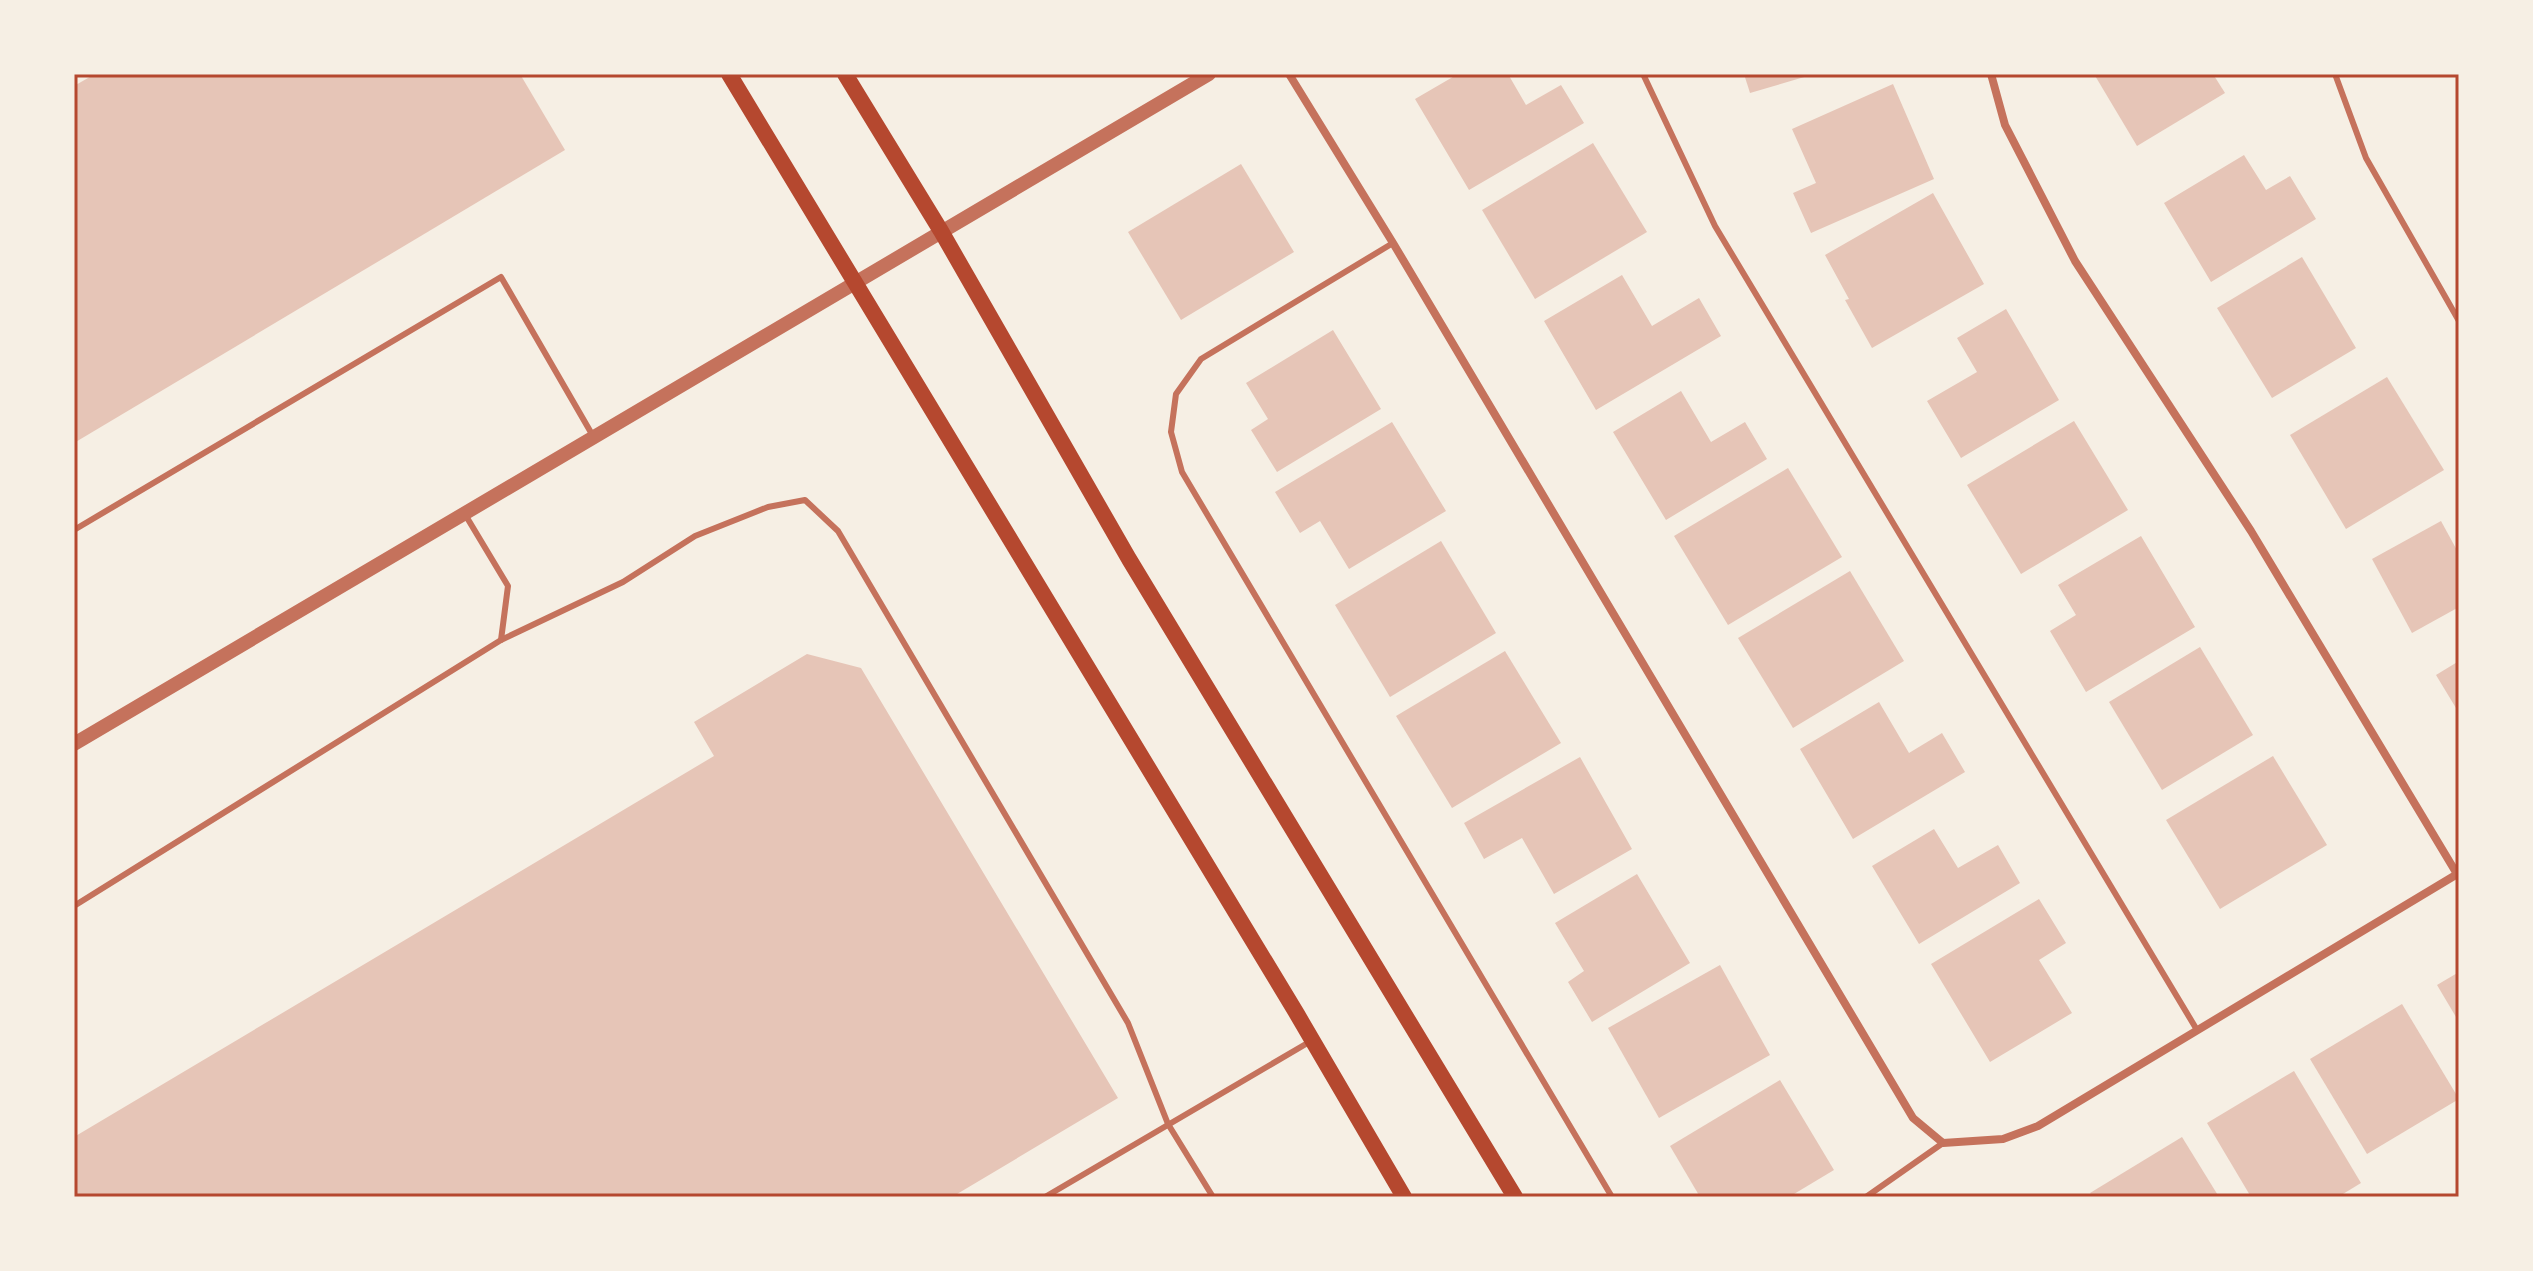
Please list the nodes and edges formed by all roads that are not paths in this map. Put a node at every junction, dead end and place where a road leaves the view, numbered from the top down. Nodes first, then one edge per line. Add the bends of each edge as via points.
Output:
1 (729, 74) edge
2 (845, 74) edge
3 (1209, 74) edge
4 (1289, 74) edge
5 (1643, 74) edge
6 (1991, 74) edge
7 (2335, 74) edge
8 (941, 231) junction
9 (1393, 243) junction
10 (854, 282) junction
11 (2459, 321) edge
12 (593, 436) junction
13 (464, 513) junction
14 (74, 530) edge
15 (501, 640) junction
16 (74, 744) edge
17 (2458, 873) edge
18 (74, 906) edge
19 (2197, 1030) junction
20 (1313, 1040) junction
21 (1168, 1124) junction
22 (1943, 1143) junction
23 (1045, 1197) edge
24 (1213, 1197) edge
25 (1404, 1197) edge
26 (1515, 1197) edge
27 (1612, 1197) edge
28 (1866, 1197) edge

1 - 10 main road
2 - 8 main road
3 - 8 street
4 - 9 street
5 - 19 lane via 1715,226
6 - 17 street via 2005,125 2075,261 2251,531
7 - 11 lane via 2366,158
8 - 10 street
8 - 26 main road via 1129,559
9 - 22 street via 1913,1118
9 - 27 lane via 1201,359 1176,394 1171,432 1182,472
10 - 12 street
10 - 20 main road
12 - 13 street
12 - 14 lane via 501,277
13 - 15 lane via 508,586
13 - 16 street
15 - 18 lane
15 - 21 lane via 623,582 695,536 768,507 805,500 838,531 1128,1023
17 - 19 street
19 - 22 street via 2038,1126 2003,1139
20 - 21 lane
20 - 25 main road
21 - 23 lane
21 - 24 lane
22 - 28 lane

